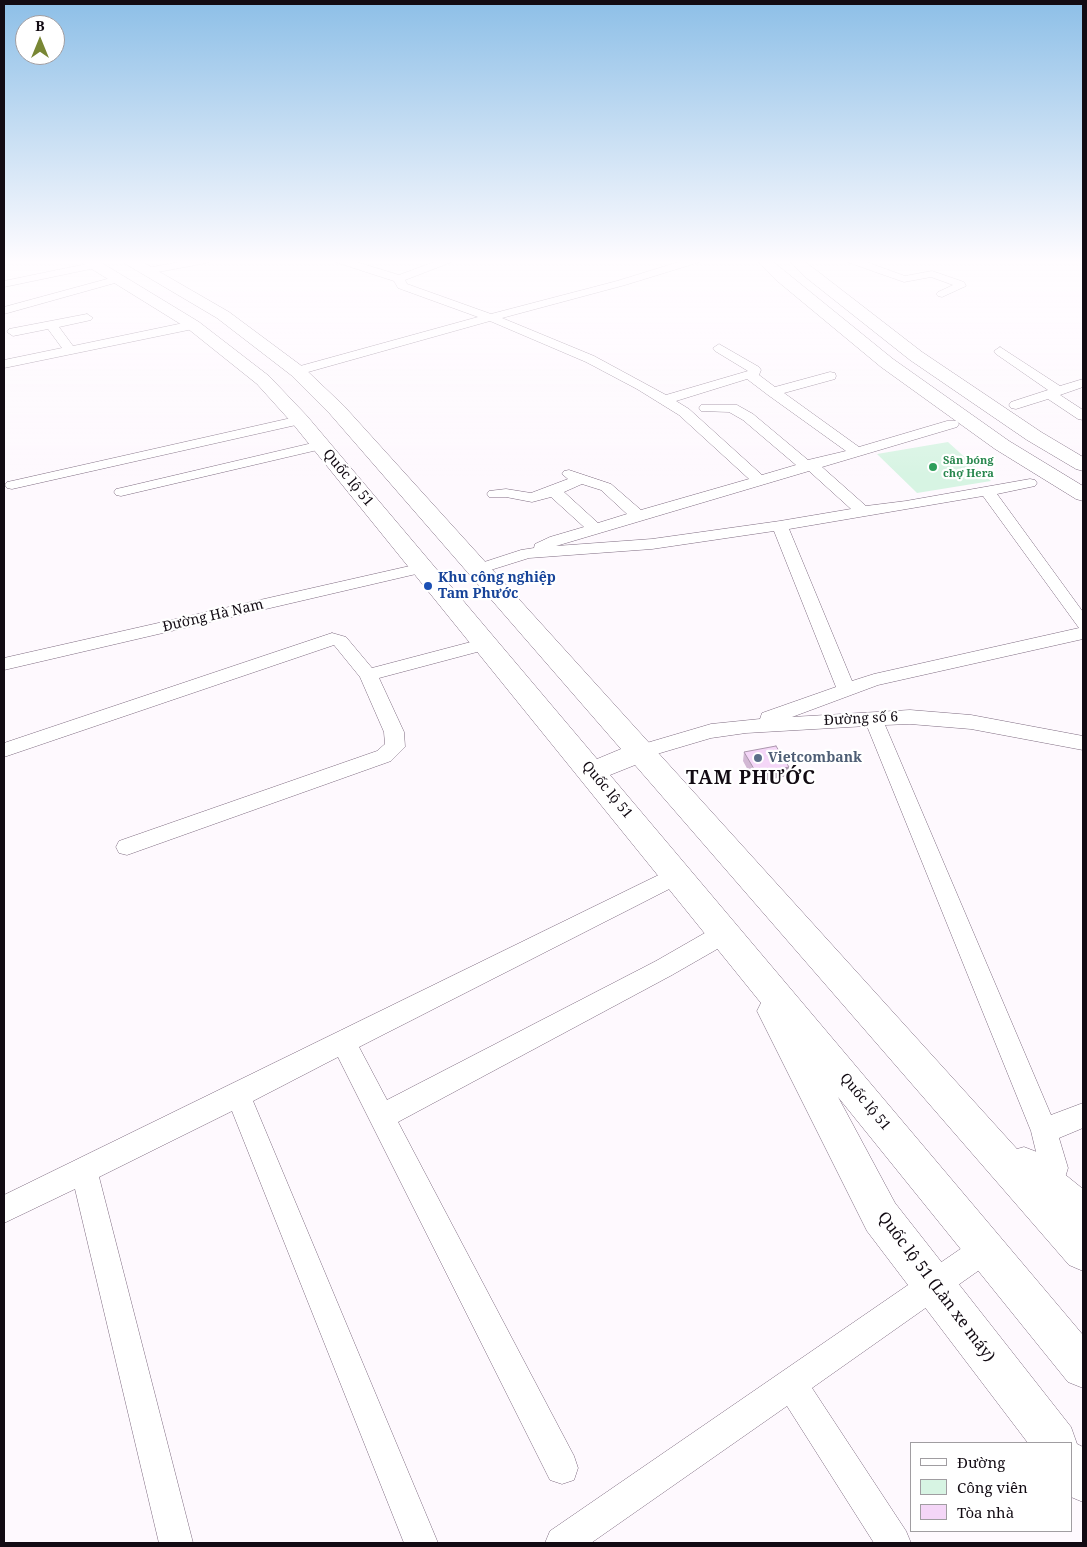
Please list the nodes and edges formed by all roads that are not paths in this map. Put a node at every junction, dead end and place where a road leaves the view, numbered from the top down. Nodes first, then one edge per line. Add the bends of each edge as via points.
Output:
1 (56, 332) edge
2 (158, 332) edge
3 (202, 332) edge
4 (246, 332) edge
5 (437, 332) edge
6 (526, 332) edge
7 (849, 332) edge
8 (885, 332) edge
9 (719, 348) dead end
10 (70, 350) junction
11 (1000, 351) dead end
12 (4, 364) edge
13 (298, 371) junction
14 (750, 376) junction
15 (830, 376) dead end
16 (263, 380) junction
17 (1083, 383) edge
18 (773, 392) junction
19 (1053, 393) junction
20 (665, 400) junction
21 (1016, 405) dead end
22 (706, 408) dead end
23 (1083, 416) edge
24 (300, 420) junction
25 (952, 424) dead end
26 (321, 445) junction
27 (855, 451) junction
28 (808, 465) junction
29 (1083, 466) edge
30 (759, 480) junction
31 (1030, 483) dead end
32 (12, 485) dead end
33 (553, 491) junction
34 (987, 491) junction
35 (120, 492) dead end
36 (494, 494) dead end
37 (1083, 495) edge
38 (863, 511) junction
39 (638, 516) junction
40 (780, 526) junction
41 (594, 528) junction
42 (527, 553) junction
43 (423, 568) junction
44 (478, 569) junction
45 (1083, 624) edge
46 (1083, 632) edge
47 (486, 644) junction
48 (4, 664) edge
49 (368, 675) junction
50 (846, 690) junction
51 (873, 718) junction
52 (746, 726) junction
53 (1083, 743) edge
54 (4, 750) edge
55 (640, 752) junction
56 (592, 772) junction
57 (127, 847) dead end
58 (677, 876) junction
59 (725, 934) junction
60 (749, 963) junction
61 (343, 1042) junction
62 (238, 1095) junction
63 (1083, 1115) edge
64 (381, 1117) junction
65 (1044, 1131) junction
66 (84, 1170) junction
67 (1046, 1195) junction
68 (4, 1209) edge
69 (1083, 1212) edge
70 (986, 1248) junction
71 (1083, 1251) edge
72 (933, 1285) junction
73 (1083, 1367) edge
74 (791, 1384) junction
75 (1054, 1442) edge
76 (1072, 1465) edge
77 (562, 1468) dead end
78 (1083, 1480) edge
79 (176, 1543) edge
80 (421, 1543) edge
81 (562, 1543) edge
82 (894, 1543) edge

1 - 10 street
2 - 10 street
3 - 16 highway, Quốc lộ 51
4 - 13 highway
5 - 13 street
6 - 20 street via 590,359
7 - 37 highway via 1002,445
8 - 29 highway via 1034,436
9 - 14 street via 755,370
10 - 12 street
11 - 19 street
13 - 16 highway
13 - 44 highway via 337,410
14 - 18 street
14 - 20 street
15 - 18 street
16 - 24 highway, Quốc lộ 51
17 - 19 street
18 - 27 street
19 - 21 street
19 - 23 street
20 - 30 street via 684,412
22 - 28 street via 732,408
24 - 26 highway, Quốc lộ 51
24 - 32 street
25 - 27 street
26 - 35 street
26 - 43 highway, Quốc lộ 51
27 - 28 street
28 - 30 street
28 - 38 street
30 - 39 street
31 - 34 street
33 - 36 street via 532,498
33 - 39 street via 574,477 606,487
33 - 41 street
34 - 38 street
34 - 45 street
38 - 40 street
39 - 41 street
40 - 42 street via 652,544
40 - 50 street
41 - 42 street
42 - 44 street
43 - 47 highway, Quốc lộ 51
43 - 48 street, Đường Hà Nam
44 - 55 highway
46 - 50 street via 930,666
47 - 49 street
47 - 56 highway, Quốc lộ 51
49 - 54 street via 340,641 332,639
49 - 57 street via 394,732 395,746 384,756
50 - 52 street
51 - 52 street, Đường số 6
51 - 53 street, Đường số 6 via 918,717 971,722
51 - 65 street
52 - 55 street, Đường số 6 via 711,731
55 - 56 highway
55 - 67 highway via 961,1114
56 - 58 highway, Quốc lộ 51
58 - 59 highway, Quốc lộ 51
58 - 61 street
59 - 60 highway, Quốc lộ 51
59 - 64 street
60 - 70 highway, Quốc lộ 51
60 - 72 highway, Quốc lộ 51 (Làn xe máy) via 881,1217
61 - 62 street
61 - 64 street
62 - 66 street
62 - 80 street
63 - 65 street
64 - 77 street
65 - 67 street via 1054,1168
66 - 68 street
66 - 79 street
67 - 69 highway
67 - 71 highway
70 - 72 street
70 - 73 highway, Quốc lộ 51
72 - 74 street
72 - 75 highway, Quốc lộ 51 (Làn xe máy)
74 - 81 street
74 - 82 street
76 - 78 highway

